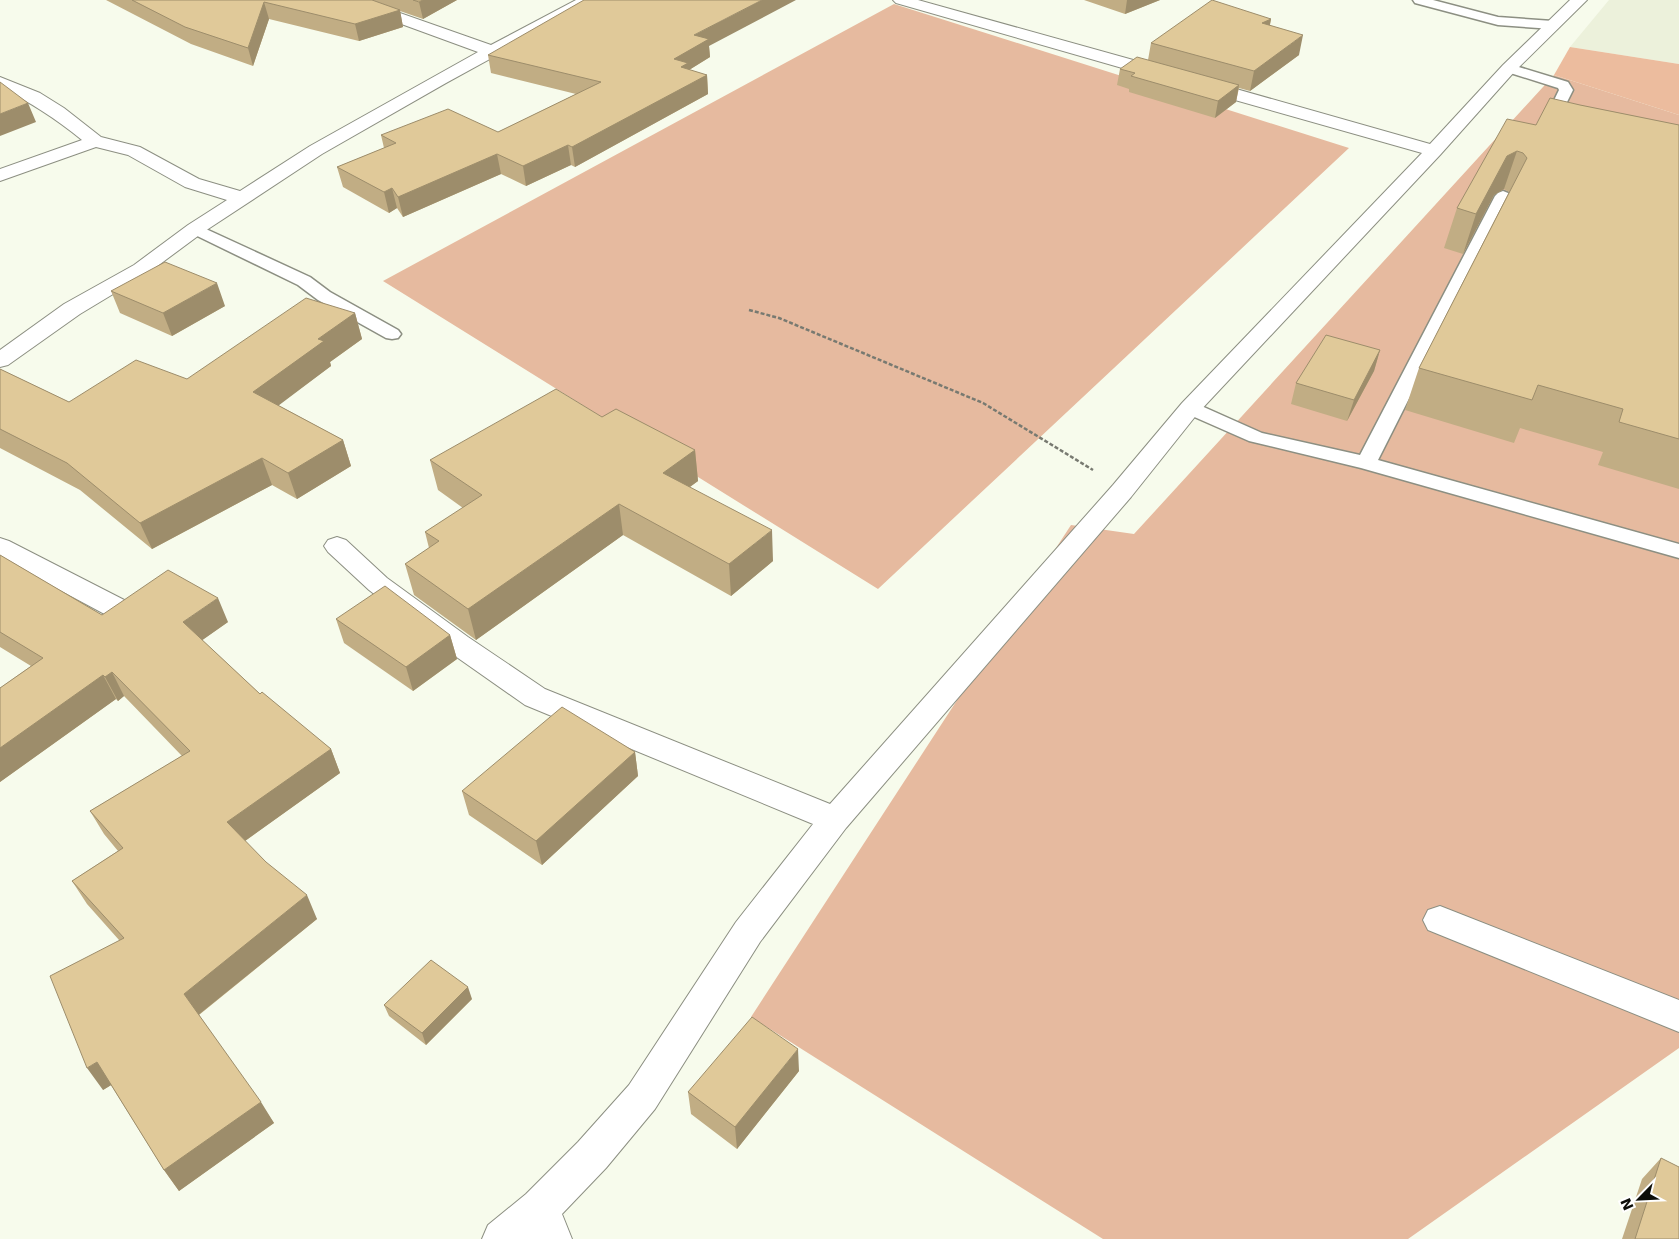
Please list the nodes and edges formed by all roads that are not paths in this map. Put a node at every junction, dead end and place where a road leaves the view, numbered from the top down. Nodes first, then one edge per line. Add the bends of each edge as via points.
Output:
1 (349, 0) edge
2 (587, 0) edge
3 (901, 0) edge
4 (1419, 0) edge
5 (1579, 0) edge
6 (1553, 25) junction
7 (491, 51) junction
8 (1509, 68) junction
9 (0, 82) edge
10 (1563, 135) edge
11 (95, 141) junction
12 (1434, 151) junction
13 (0, 175) edge
14 (1503, 196) edge
15 (242, 198) junction
16 (195, 229) junction
17 (392, 334) dead end
18 (0, 360) edge
19 (1190, 408) junction
20 (1366, 463) junction
21 (337, 546) dead end
22 (0, 547) edge
23 (1679, 551) edge
24 (122, 611) edge
25 (835, 819) junction
26 (1440, 920) dead end
27 (1679, 1016) edge
28 (546, 1223) edge
29 (502, 1239) edge

1 - 7 street
2 - 7 street
3 - 12 street
4 - 6 lane via 1498,21
5 - 6 street
6 - 8 street
7 - 15 street via 316,150
8 - 10 lane via 1564,85 1566,90 1550,125 1554,132
8 - 12 street
9 - 11 street via 34,97
11 - 13 street
11 - 15 street via 134,151 179,177
12 - 19 street
14 - 20 lane
15 - 16 street
16 - 17 lane via 304,281 324,296
16 - 18 street via 141,269 72,309
19 - 20 lane via 1256,436
19 - 25 street via 1122,491
20 - 23 lane
21 - 25 street via 378,584 535,697
22 - 24 street
25 - 28 street via 748,932 642,1097 592,1155
26 - 27 street
28 - 29 street

